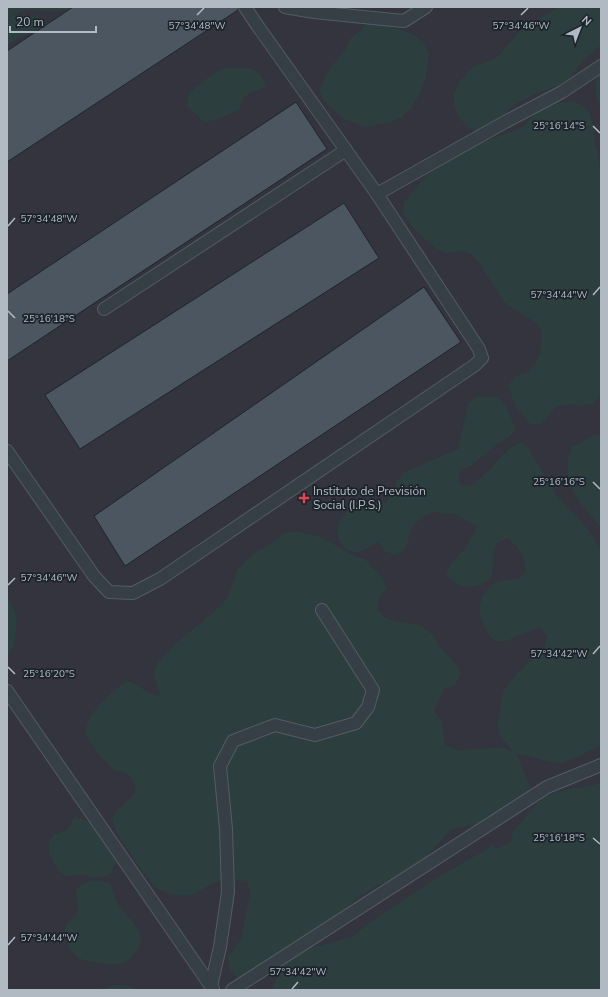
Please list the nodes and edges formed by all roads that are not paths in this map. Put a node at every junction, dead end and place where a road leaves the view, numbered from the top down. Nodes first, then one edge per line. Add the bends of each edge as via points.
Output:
1 (245, 7) edge
2 (285, 7) edge
3 (426, 7) edge
4 (601, 66) edge
5 (346, 150) junction
6 (377, 194) junction
7 (104, 309) dead end
8 (7, 451) edge
9 (322, 610) dead end
10 (7, 691) edge
11 (601, 765) edge
12 (213, 988) edge
13 (232, 990) edge

1 - 5 lane
2 - 3 lane via 404,21
4 - 6 lane via 562,92
5 - 6 lane
5 - 7 lane
6 - 8 lane via 479,350 482,358 475,365 160,579 133,593 110,592 94,576
9 - 12 lane via 372,690 368,707 356,723 315,735 275,725 234,741 220,766 228,892
10 - 12 lane
11 - 13 lane via 547,787

